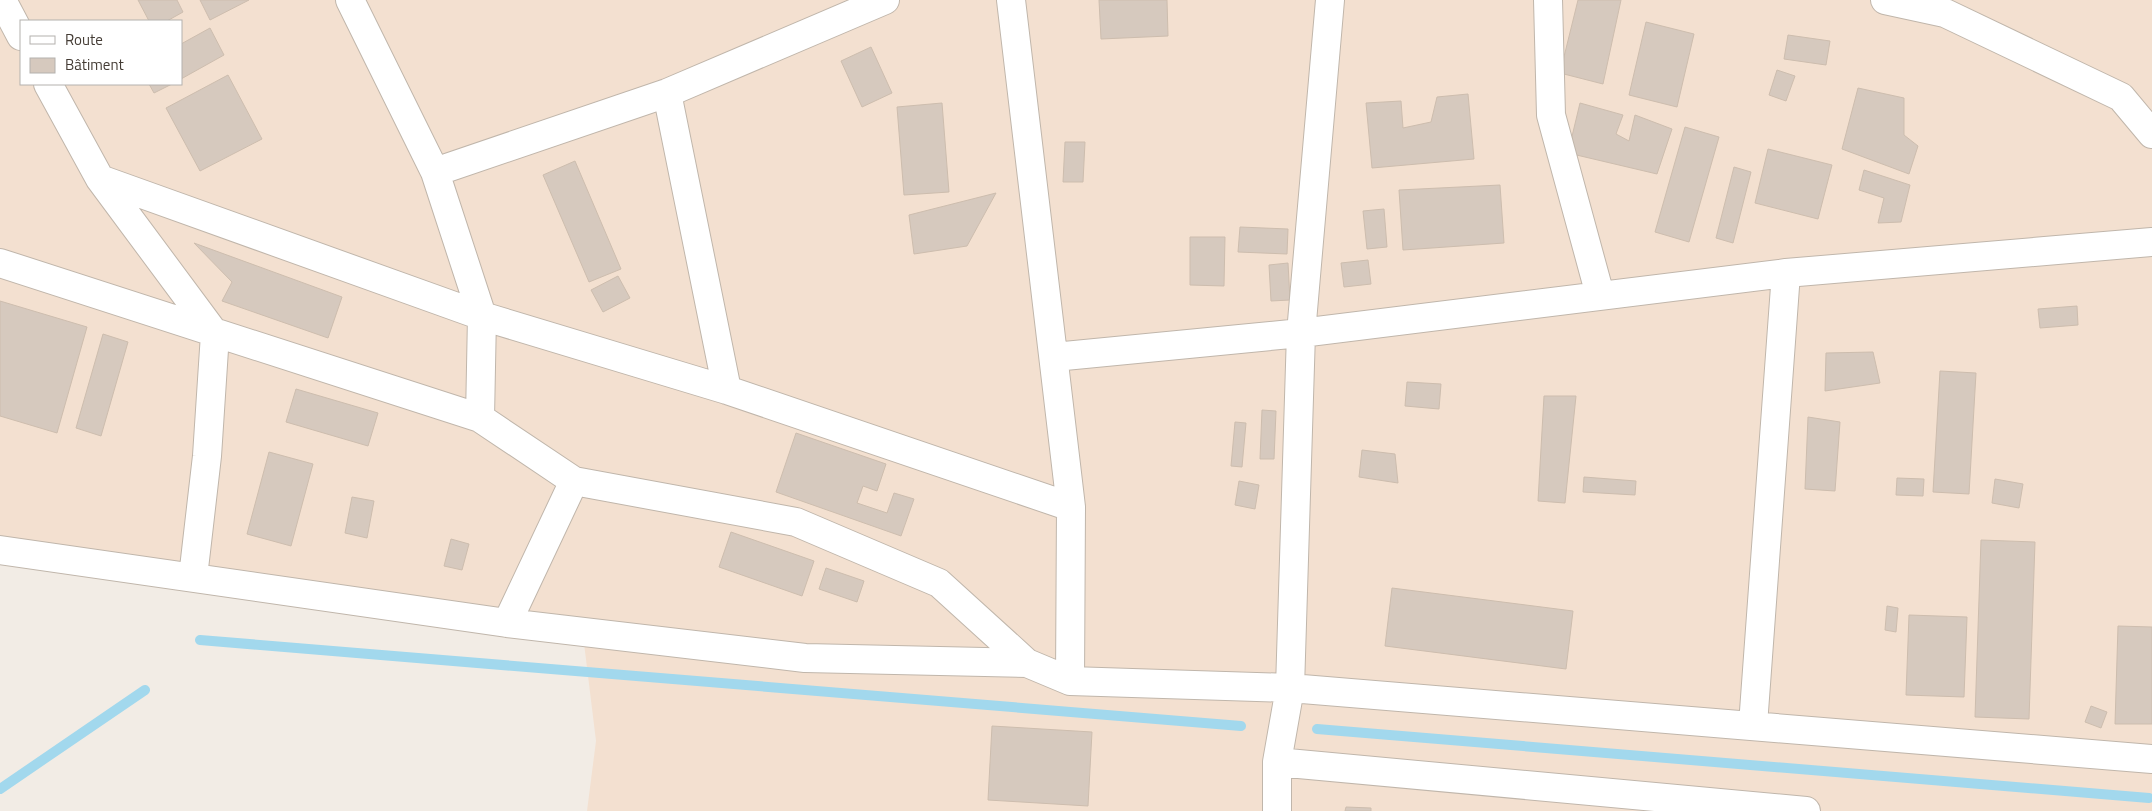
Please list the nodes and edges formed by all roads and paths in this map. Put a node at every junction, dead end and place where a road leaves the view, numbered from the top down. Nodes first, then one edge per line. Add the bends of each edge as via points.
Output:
1 (2, 0) edge
2 (350, 0) edge
3 (1011, 0) edge
4 (1330, 0) edge
5 (1548, 0) edge
6 (1885, 0) edge
7 (874, 2) edge
8 (20, 34) edge
9 (49, 85) edge
10 (666, 93) junction
11 (2152, 134) edge
12 (435, 172) junction
13 (100, 179) junction
14 (2152, 242) edge
15 (0, 263) edge
16 (1786, 273) junction
17 (1600, 295) junction
18 (482, 316) junction
19 (215, 334) junction
20 (1301, 334) junction
21 (1054, 357) junction
22 (728, 390) junction
23 (480, 418) junction
24 (574, 481) junction
25 (1071, 507) junction
26 (0, 550) edge
27 (192, 577) junction
28 (507, 623) junction
29 (1027, 663) junction
30 (1070, 681) junction
31 (1290, 688) junction
32 (1753, 725) junction
33 (2152, 759) edge
34 (1277, 762) junction
35 (1789, 810) edge
36 (1277, 811) edge

1 - 8 street
2 - 12 street
3 - 21 street
4 - 20 street
5 - 17 street via 1551,115
6 - 11 street via 1946,12 2121,96
7 - 10 street
9 - 13 street
10 - 12 street
10 - 22 street
12 - 18 street
13 - 18 street
13 - 19 street
14 - 16 street
15 - 19 street
16 - 17 street
16 - 32 street
17 - 20 street
18 - 22 street
18 - 23 street
19 - 23 street
19 - 27 street via 207,456
20 - 21 street
20 - 31 street
21 - 25 street
22 - 25 street
23 - 24 street
24 - 28 street
24 - 29 street via 796,522 939,583
25 - 30 street
26 - 27 street
27 - 28 street
28 - 29 street via 805,658
29 - 30 street
30 - 31 street
31 - 32 street
31 - 34 street
32 - 33 street
34 - 35 street
34 - 36 street

